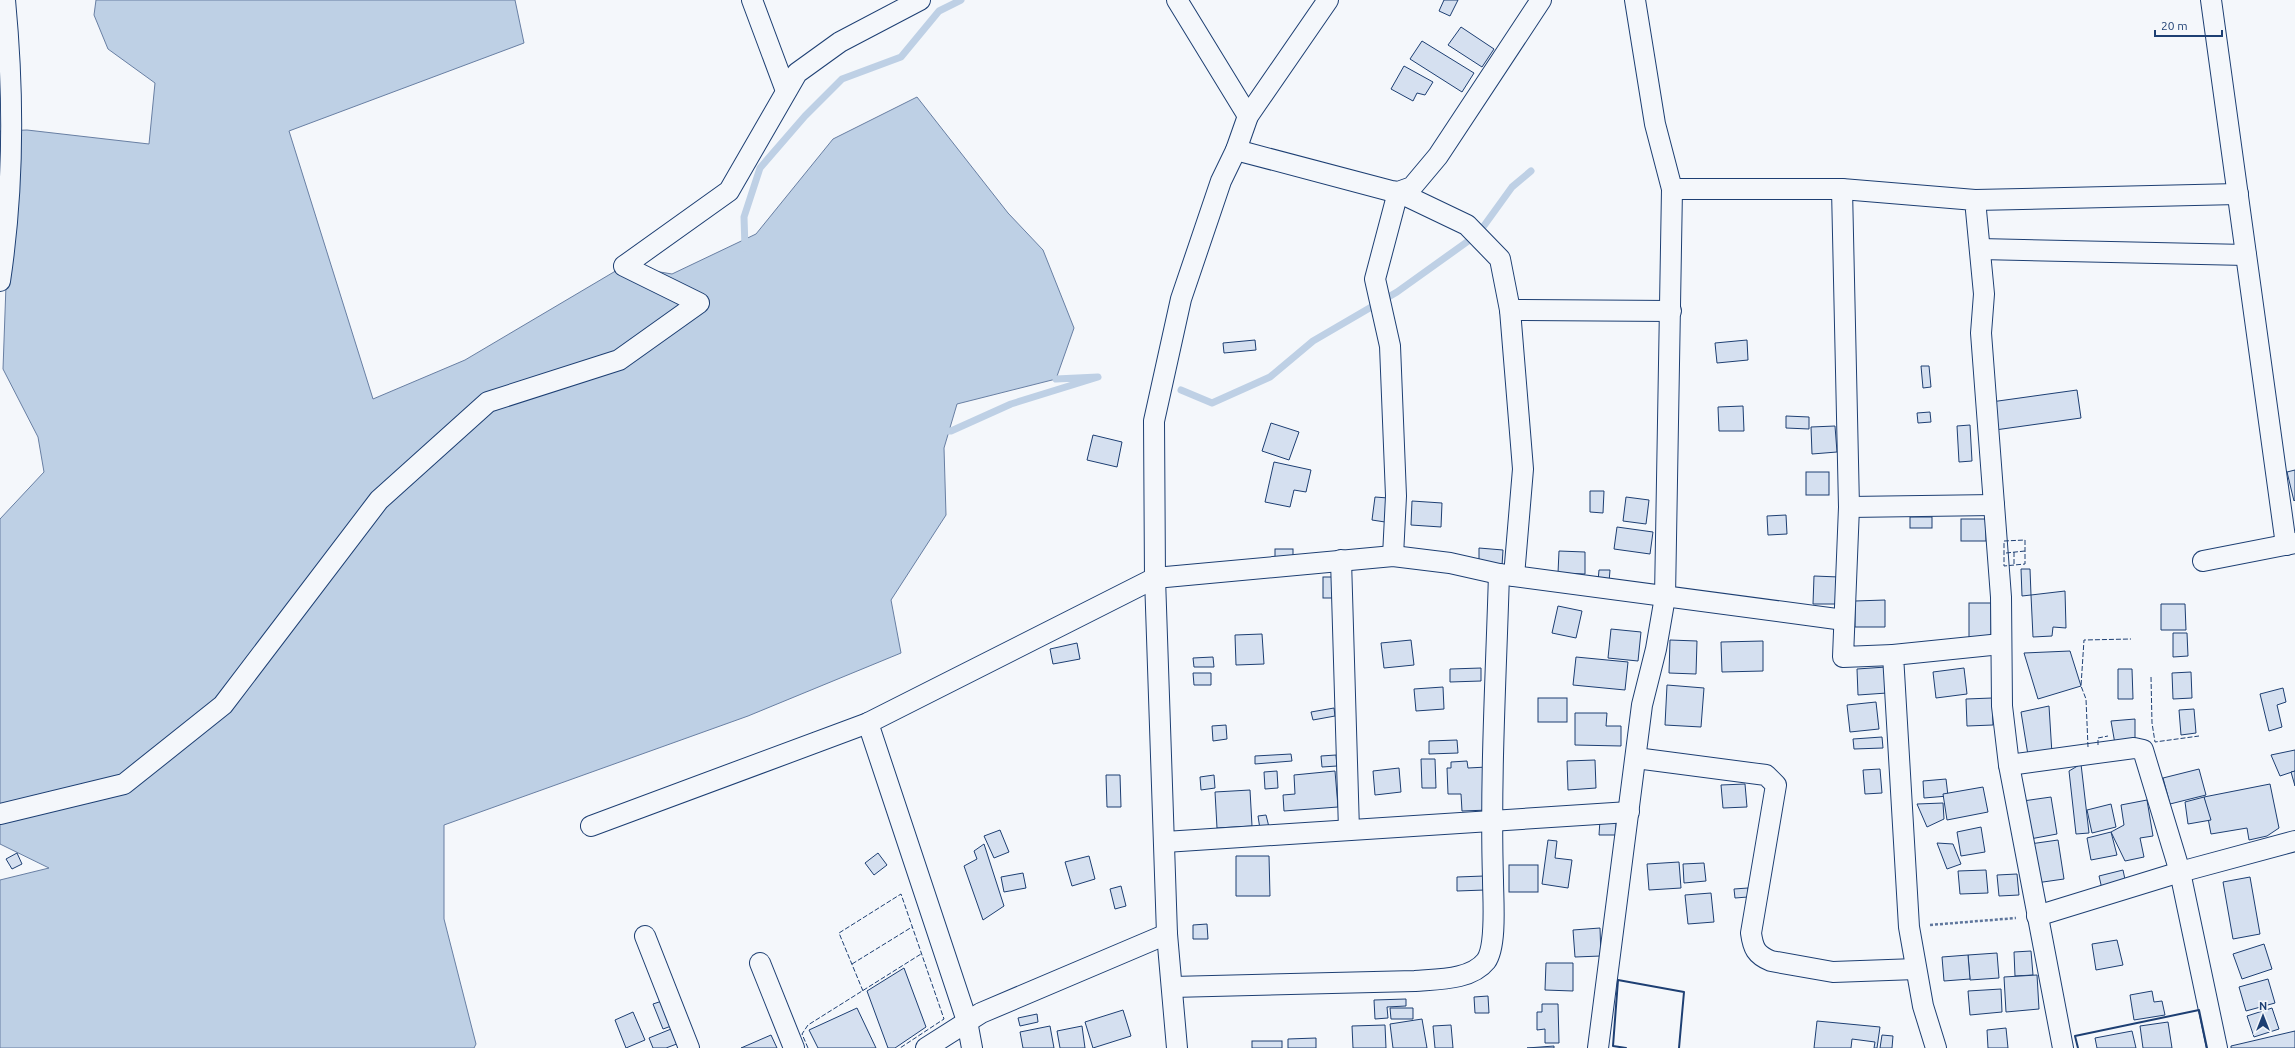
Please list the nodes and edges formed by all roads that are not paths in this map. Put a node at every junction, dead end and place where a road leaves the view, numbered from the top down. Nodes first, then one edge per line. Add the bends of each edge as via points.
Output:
1 (5, 0) edge
2 (752, 0) edge
3 (920, 0) edge
4 (1177, 0) edge
5 (1328, 0) edge
6 (1541, 0) edge
7 (1636, 0) edge
8 (2211, 0) edge
9 (786, 91) junction
10 (6, 116) edge
11 (1248, 116) junction
12 (1236, 150) junction
13 (1672, 189) junction
14 (1842, 189) junction
15 (1398, 192) junction
16 (2238, 194) junction
17 (1975, 200) junction
18 (1980, 249) junction
19 (2246, 256) junction
20 (0, 281) edge
21 (1510, 310) junction
22 (1671, 312) junction
23 (1994, 505) junction
24 (1849, 507) junction
25 (2290, 544) edge
26 (1393, 556) junction
27 (1341, 560) junction
28 (2203, 561) dead end
29 (1506, 575) junction
30 (1155, 578) junction
31 (1665, 597) junction
32 (1844, 620) junction
33 (2001, 644) junction
34 (1893, 654) junction
35 (868, 724) junction
36 (1636, 758) junction
37 (2009, 765) junction
38 (1629, 812) junction
39 (0, 814) edge
40 (1491, 821) junction
41 (591, 826) dead end
42 (1349, 830) junction
43 (2295, 841) edge
44 (1165, 842) junction
45 (2180, 872) junction
46 (2037, 916) junction
47 (1167, 934) junction
48 (645, 936) dead end
49 (760, 963) dead end
50 (1916, 969) junction
51 (1172, 987) junction
52 (967, 1021) junction
53 (689, 1048) edge
54 (794, 1048) edge
55 (926, 1048) edge
56 (972, 1048) edge
57 (1177, 1048) edge
58 (1598, 1048) edge
59 (1936, 1048) edge
60 (2063, 1048) edge
61 (2218, 1048) edge

1 - 10 street via 10,49
2 - 9 street
3 - 9 street via 840,42 797,73
4 - 11 street
5 - 11 street
6 - 15 street via 1438,156 1412,186
7 - 13 street via 1655,124
8 - 16 street
9 - 39 street via 729,191 624,266 699,303 619,360 488,402 379,500 223,705 124,784
10 - 20 street via 12,158
11 - 12 street
12 - 15 street
12 - 30 street via 1221,181 1182,298 1154,421
13 - 14 street
13 - 22 street
14 - 17 street
14 - 24 street
15 - 21 street via 1467,225 1478,234 1500,259
15 - 26 street via 1375,279 1390,346 1396,496
16 - 17 street
16 - 19 street
17 - 18 street
18 - 19 street
18 - 23 street via 1984,294 1981,333
19 - 25 street
21 - 22 street
21 - 29 street via 1523,470
22 - 31 street
23 - 24 street
23 - 33 street via 2001,597
24 - 32 street
25 - 28 street
26 - 27 street
26 - 29 street via 1450,563
27 - 30 street
27 - 42 street
29 - 31 street
29 - 40 street
30 - 35 street
30 - 44 street
31 - 32 street
31 - 36 street via 1656,649 1642,705
32 - 34 street via 1843,657
33 - 34 street
33 - 37 street via 2002,706
34 - 50 street via 1909,927
35 - 41 street
35 - 52 street
36 - 38 street
36 - 50 street via 1766,775 1776,785 1751,933 1754,950 1761,957 1770,961 1833,972
37 - 45 street via 2134,748 2142,750
37 - 46 street
38 - 40 street
38 - 58 street
40 - 42 street
40 - 51 street via 1494,918 1491,944 1486,960 1472,972 1449,978 1415,981
42 - 44 street
43 - 45 street
44 - 47 street
45 - 46 street
45 - 61 street
46 - 60 street
47 - 51 street
47 - 52 street
48 - 53 street
49 - 54 street
50 - 59 street via 1923,1006
51 - 57 street
52 - 55 street
52 - 56 street

